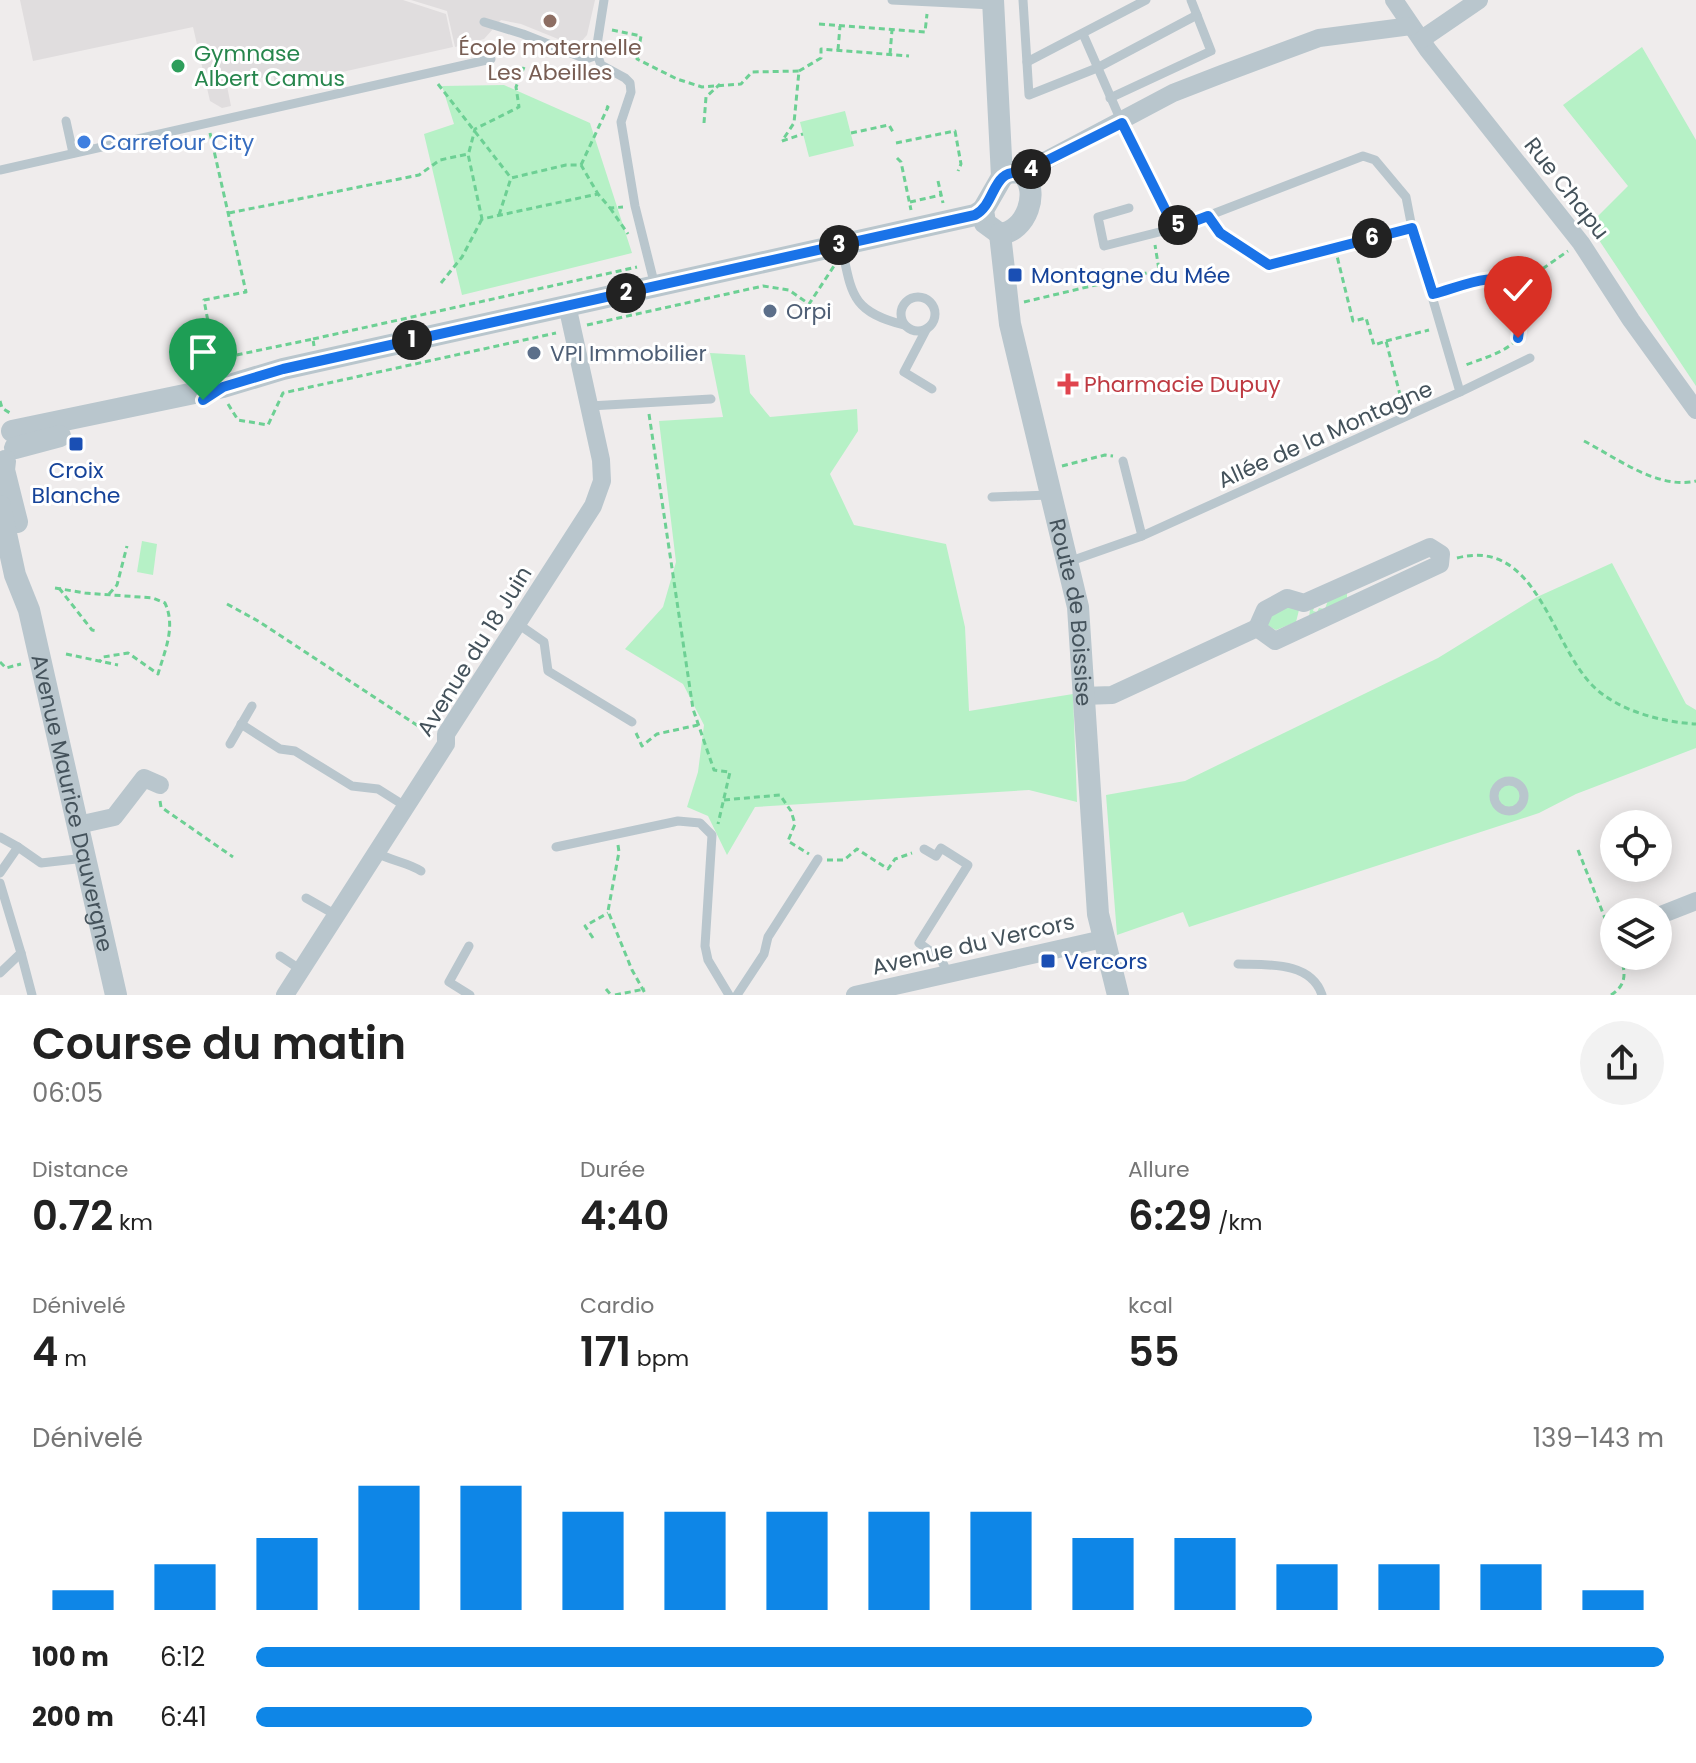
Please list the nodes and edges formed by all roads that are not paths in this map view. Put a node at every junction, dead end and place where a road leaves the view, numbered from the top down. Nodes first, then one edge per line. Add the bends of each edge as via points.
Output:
1 (604, 0) edge
2 (892, 0) edge
3 (1023, 0) edge
4 (1146, 0) edge
5 (1191, 0) edge
6 (1394, 0) edge
7 (1479, 0) edge
8 (993, 2) edge
9 (1197, 15) junction
10 (484, 22) dead end
11 (1416, 33) junction
12 (1083, 34) junction
13 (598, 57) junction
14 (491, 59) dead end
15 (1027, 62) junction
16 (1097, 68) junction
17 (1126, 91) junction
18 (1110, 98) junction
19 (1129, 119) junction
20 (66, 121) dead end
21 (73, 153) junction
22 (0, 170) edge
23 (1012, 175) junction
24 (1129, 208) dead end
25 (983, 210) junction
26 (1179, 227) junction
27 (1000, 234) junction
28 (843, 252) junction
29 (654, 279) junction
30 (567, 305) junction
31 (904, 325) junction
32 (926, 330) junction
33 (1530, 358) dead end
34 (932, 389) dead end
35 (1460, 392) junction
36 (711, 399) dead end
37 (590, 406) junction
38 (1696, 410) edge
39 (6, 445) edge
40 (1123, 461) road end
41 (1051, 495) junction
42 (992, 497) dead end
43 (0, 506) edge
44 (1142, 536) junction
45 (1068, 562) junction
46 (29, 610) junction
47 (518, 624) junction
48 (1257, 628) junction
49 (1083, 696) junction
50 (252, 706) dead end
51 (632, 722) road end
52 (241, 724) junction
53 (230, 744) dead end
54 (160, 785) road end
55 (405, 806) junction
56 (78, 825) junction
57 (0, 837) edge
58 (18, 847) junction
59 (556, 847) dead end
60 (924, 849) road end
61 (375, 852) junction
62 (85, 858) junction
63 (818, 859) road end
64 (421, 871) dead end
65 (0, 873) edge
66 (0, 883) edge
67 (306, 898) dead end
68 (1696, 901) edge
69 (1672, 910) edge
70 (336, 915) junction
71 (1103, 939) junction
72 (469, 946) dead end
73 (21, 953) junction
74 (280, 956) dead end
75 (1238, 964) dead end
76 (301, 970) junction
77 (0, 973) edge
78 (948, 974) junction
79 (32, 995) edge
80 (116, 995) edge
81 (285, 995) edge
82 (470, 995) edge
83 (729, 995) edge
84 (737, 995) edge
85 (855, 995) edge
86 (1118, 995) edge
87 (1322, 995) edge

1 - 13 lane
2 - 8 lane
3 - 15 lane
4 - 12 lane
5 - 9 lane
6 - 11 street, Rue Chapu
7 - 11 street
8 - 23 street
9 - 16 lane
9 - 17 lane via 1211,51
10 - 13 lane via 586,59
11 - 19 street via 1319,38 1173,93
11 - 38 street, Rue Chapu via 1581,243
12 - 15 lane
12 - 16 lane
13 - 29 lane via 630,83 621,122
14 - 21 lane
15 - 16 lane via 1029,95
16 - 18 lane
17 - 18 lane
17 - 19 lane
18 - 19 lane
19 - 23 street
19 - 26 lane via 1167,213
20 - 21 lane
21 - 22 lane
23 - 25 street
23 - 27 street via 1030,183 1031,202 1016,227
24 - 26 lane, Allée de la Montagne via 1098,217 1104,246
25 - 27 street via 985,223
25 - 28 street
26 - 35 lane, Allée de la Montagne via 1363,156 1375,160 1406,197
27 - 41 street, Route de Boissise via 1007,305
28 - 29 street
28 - 31 lane via 850,288 865,309
29 - 30 street
30 - 37 street, Avenue du 18 Juin
30 - 39 street via 283,369 223,387 192,405
31 - 32 lane via 915,332
31 - 32 lane via 902,308 910,299 922,297 932,303 936,315
32 - 34 lane via 904,372
33 - 35 lane
35 - 44 lane, Allée de la Montagne
36 - 37 lane
37 - 47 street, Avenue du 18 Juin via 602,481 593,506
39 - 46 street, Avenue Maurice Dauvergne via 6,478 29,569
40 - 44 lane
41 - 42 lane
41 - 45 street, Route de Boissise
43 - 46 street, Avenue Maurice Dauvergne via 15,575
44 - 45 lane, Allée de la Montagne
45 - 49 street, Route de Boissise via 1078,607
46 - 56 street, Avenue Maurice Dauvergne
47 - 51 lane via 544,642 548,671
47 - 55 street, Avenue du 18 Juin
48 - 48 street via 1265,610 1287,598 1304,603 1430,547 1441,554 1440,564 1275,641
48 - 49 street via 1112,695
49 - 71 street, Route de Boissise
50 - 52 lane
52 - 53 lane
52 - 55 lane via 352,786 378,789
54 - 56 street via 144,778 114,817
55 - 61 street, Avenue du 18 Juin
56 - 62 street, Avenue Maurice Dauvergne
57 - 58 lane
58 - 62 lane via 41,863
58 - 65 lane
59 - 83 lane via 678,821 700,823 712,835 705,946
60 - 78 lane via 936,856 941,848 968,865 919,943 941,959
61 - 64 lane
61 - 70 street, Avenue du 18 Juin
62 - 80 street, Avenue Maurice Dauvergne
63 - 84 lane
66 - 73 lane
67 - 70 lane
68 - 69 street
70 - 76 street, Avenue du 18 Juin
71 - 78 street, Avenue du Vercors
71 - 86 street, Route de Boissise
72 - 82 lane via 449,982
73 - 77 lane
73 - 79 lane
74 - 76 lane
75 - 87 lane via 1293,968 1309,976
76 - 81 street, Avenue du 18 Juin
78 - 85 street, Avenue du Vercors

